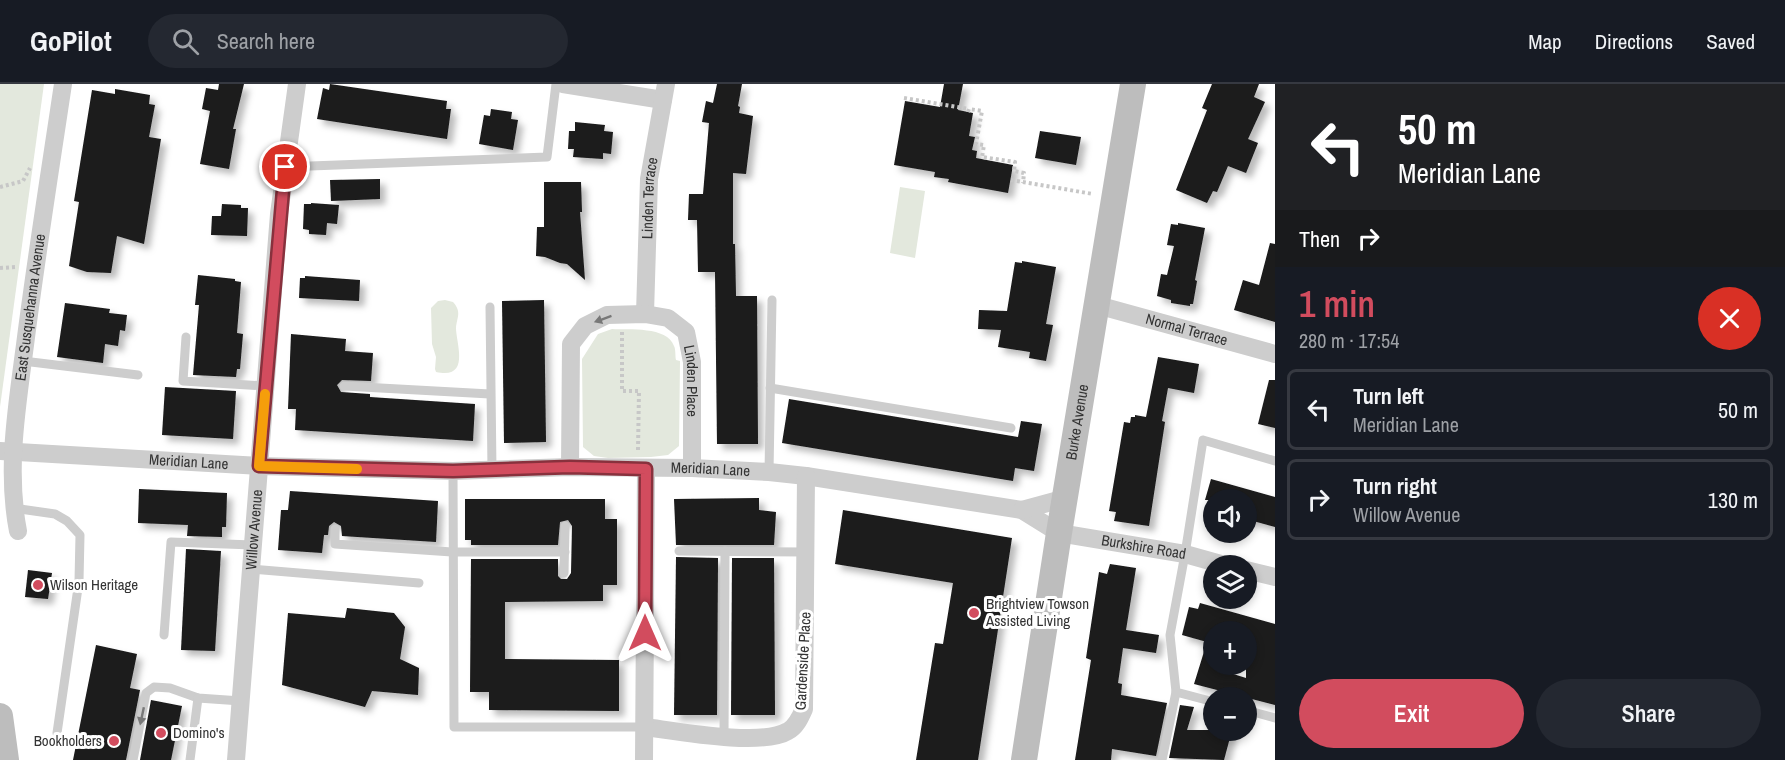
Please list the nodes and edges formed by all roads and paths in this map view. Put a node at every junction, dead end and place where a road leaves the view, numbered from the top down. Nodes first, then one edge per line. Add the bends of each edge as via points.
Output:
1 (63, 84) edge
2 (297, 84) edge
3 (556, 84) edge
4 (563, 84) edge
5 (1133, 84) edge
6 (665, 92) edge
7 (904, 98) dead end
8 (31, 161) dead end
9 (285, 167) junction
10 (1011, 180) dead end
11 (1023, 183) junction
12 (0, 187) edge
13 (1098, 195) dead end
14 (771, 300) dead end
15 (1097, 305) junction
16 (490, 307) dead end
17 (645, 314) junction
18 (622, 315) junction
19 (186, 337) dead end
20 (1275, 354) edge
21 (23, 361) junction
22 (138, 375) dead end
23 (266, 386) junction
24 (344, 386) dead end
25 (770, 388) junction
26 (490, 394) junction
27 (1011, 428) dead end
28 (638, 450) dead end
29 (7, 452) edge
30 (1275, 461) edge
31 (259, 466) junction
32 (570, 467) junction
33 (692, 468) junction
34 (646, 469) junction
35 (492, 470) junction
36 (453, 471) junction
37 (769, 472) junction
38 (806, 476) junction
39 (1066, 498) junction
40 (13, 508) junction
41 (1022, 510) junction
42 (565, 526) dead end
43 (335, 529) dead end
44 (18, 531) dead end
45 (1059, 533) junction
46 (253, 545) junction
47 (679, 551) dead end
48 (725, 551) junction
49 (452, 552) junction
50 (565, 552) junction
51 (806, 552) junction
52 (1185, 554) junction
53 (1203, 559) edge
54 (251, 569) junction
55 (564, 573) dead end
56 (1257, 573) edge
57 (1275, 578) edge
58 (419, 583) dead end
59 (164, 635) dead end
60 (1176, 692) junction
61 (198, 699) junction
62 (1203, 699) edge
63 (241, 701) junction
64 (1257, 713) edge
65 (0, 716) edge
66 (1275, 718) edge
67 (645, 727) junction
68 (57, 733) dead end
69 (724, 736) junction
70 (6, 760) edge
71 (133, 760) edge
72 (190, 760) edge
73 (236, 760) edge
74 (644, 760) edge
75 (1024, 760) edge
76 (1162, 760) edge

1 - 21 street, East Susquehanna Avenue
2 - 9 street, Willow Avenue
3 - 9 lane via 547,157
4 - 6 street
5 - 15 street, Burke Avenue
6 - 17 street, Linden Terrace via 649,178
7 - 11 path via 981,111 976,144 984,145 982,157 1015,162 1014,171 1024,173
8 - 12 path via 23,181
9 - 23 street, Willow Avenue
10 - 11 path
11 - 13 path
14 - 25 lane
15 - 20 street, Normal Terrace
15 - 39 street, Burke Avenue
16 - 26 lane
17 - 18 street, Linden Place
17 - 33 street, Linden Place via 668,318 686,332 692,362
18 - 28 path via 622,391 639,391
18 -> 32 street, Linden Place via 607,315 585,326 571,344
19 - 23 lane via 183,381
21 - 22 lane
21 - 29 street, East Susquehanna Avenue
23 - 31 street, Willow Avenue
24 - 26 lane
25 - 27 lane
25 - 37 lane
26 - 35 lane
29 - 31 street, Meridian Lane
29 - 40 street, East Susquehanna Avenue
30 - 52 lane via 1203,440
31 - 36 street, Meridian Lane
31 - 46 street, Willow Avenue
32 - 34 street, Meridian Lane
32 - 35 street, Meridian Lane
33 - 34 street, Meridian Lane
33 - 37 street, Meridian Lane
34 - 67 street
35 - 36 street, Meridian Lane
36 - 49 lane
37 - 38 street, Meridian Lane
38 - 41 street, Meridian Lane
38 - 51 street, Gardenside Place
39 - 41 street, Meridian Lane
39 - 45 street, Burke Avenue
40 - 44 street, East Susquehanna Avenue
40 - 68 lane via 56,514 67,520 80,536 79,581
41 - 45 street, Meridian Lane
42 - 50 lane
43 - 49 lane via 335,544
45 - 52 street, Burkshire Road
45 - 75 street, Burke Avenue
46 - 54 street, Willow Avenue
46 - 59 lane via 171,542
47 - 48 lane
48 - 51 lane
48 - 69 lane
49 - 50 lane
49 - 67 lane via 454,727
50 - 55 lane
51 - 69 street, Gardenside Place via 804,709 800,718 787,732 775,736
52 - 53 street, Burkshire Road
52 - 60 lane via 1170,635
54 - 58 lane
54 - 63 street, Willow Avenue
56 - 57 street
60 - 62 lane
60 - 76 lane
61 - 63 lane
61 -> 71 lane via 170,688 154,687 146,693
61 - 72 lane
63 - 73 street, Willow Avenue
64 - 66 lane
65 - 70 street
67 - 69 street, Gardenside Place
67 - 74 street

